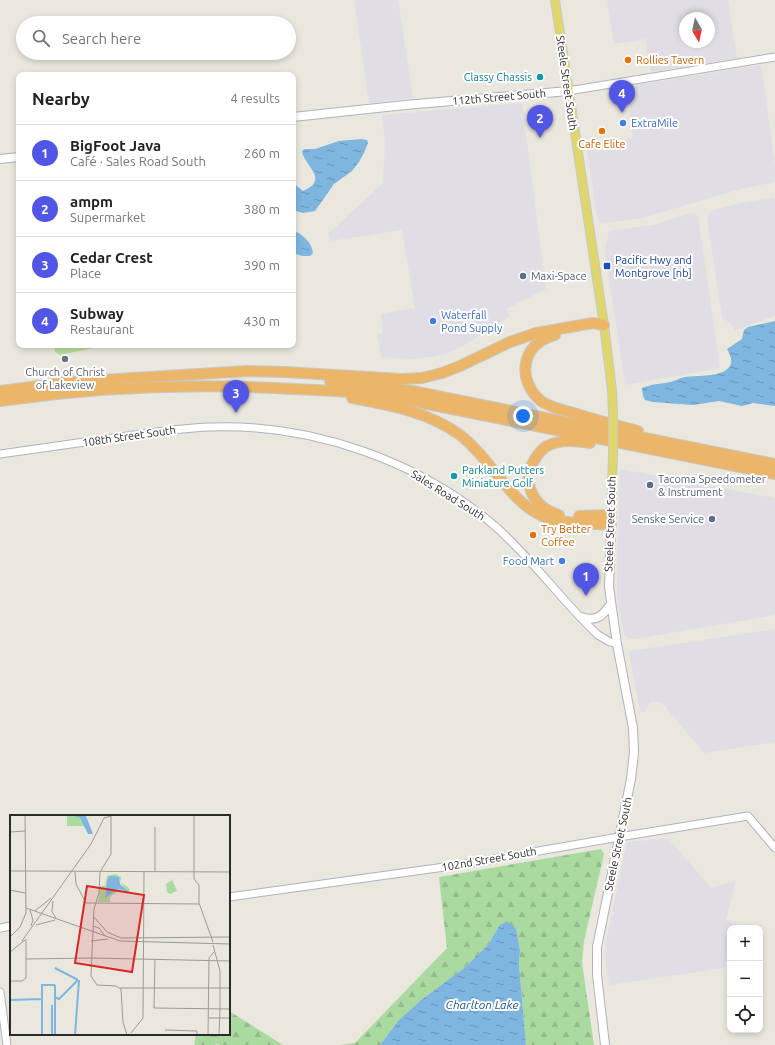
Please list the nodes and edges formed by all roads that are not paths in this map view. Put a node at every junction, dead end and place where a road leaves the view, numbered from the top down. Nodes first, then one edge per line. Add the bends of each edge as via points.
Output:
1 (555, 0) edge
2 (775, 57) edge
3 (568, 91) junction
4 (296, 118) edge
5 (16, 157) edge
6 (0, 159) edge
7 (604, 325) junction
8 (199, 374) junction
9 (313, 390) junction
10 (0, 391) edge
11 (0, 401) edge
12 (258, 429) joint
13 (684, 451) junction
14 (0, 454) edge
15 (775, 464) edge
16 (775, 474) edge
17 (611, 520) junction
18 (611, 604) junction
19 (581, 618) junction
20 (618, 644) junction
21 (620, 837) junction
22 (775, 848) edge
23 (230, 897) edge
24 (10, 926) edge
25 (0, 928) edge
26 (0, 992) edge
27 (7, 1045) edge
28 (605, 1045) edge

1 - 3 main road, Steele Street South
2 - 3 street, 112th Street South
3 - 4 main road, 112th Street South
3 - 7 main road, Steele Street South
5 - 6 main road
7 - 8 highway via 594,323 536,334 510,342 431,376 401,379 247,371
7 - 13 highway via 592,330 557,334 534,346 525,368 531,391 552,407 666,438
7 - 17 main road, Steele Street South, bridge via 613,414
8 - 10 highway via 69,382
8 - 13 highway via 315,379 412,391
9 - 11 highway via 221,385 170,386
9 - 13 highway via 407,400
9 - 17 highway via 379,403 445,425 467,441 520,500 532,511 545,517 556,520
12 - 14 street, 108th Street South via 185,429
12 - 19 street, Sales Road South via 346,445 418,475 472,508 496,527 526,556
13 - 15 highway
13 - 16 highway
13 - 17 highway via 662,455 567,441 547,446 536,457 529,472 529,483 535,500 543,508 562,516
17 - 18 main road, Steele Street South
18 - 19 main road via 596,619
18 - 20 main road, Steele Street South
19 - 20 street, Sales Road South via 598,635
20 - 21 main road, Steele Street South via 634,744 633,769
21 - 22 street, 102nd Street South via 748,816
21 - 23 street, 102nd Street South via 459,865
21 - 28 main road, Steele Street South via 596,956
24 - 25 street
26 - 27 street

